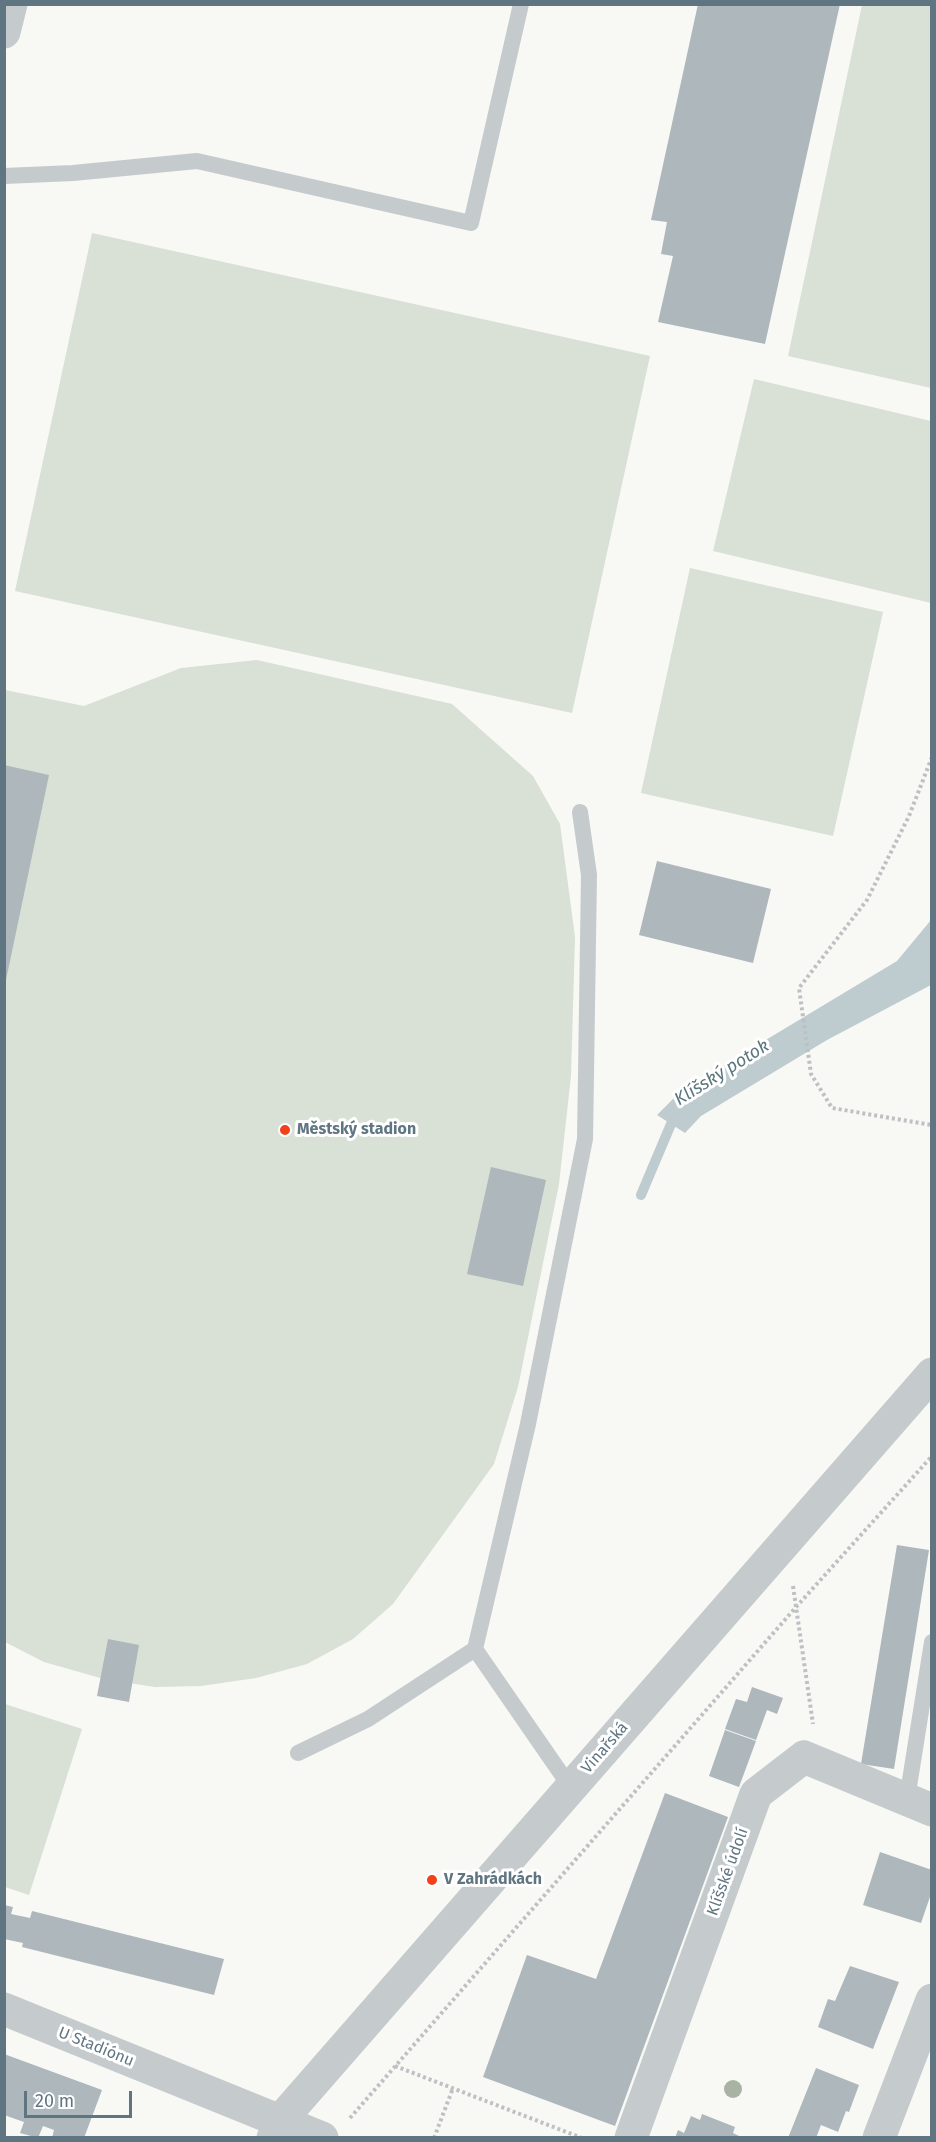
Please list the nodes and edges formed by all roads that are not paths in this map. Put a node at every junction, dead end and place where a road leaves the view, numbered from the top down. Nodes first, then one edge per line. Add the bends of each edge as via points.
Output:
1 (521, 4) edge
2 (4, 176) edge
3 (580, 812) dead end
4 (932, 1374) edge
5 (932, 1642) edge
6 (475, 1649) junction
7 (298, 1753) dead end
8 (571, 1788) junction
9 (919, 1805) edge
10 (932, 2000) edge
11 (4, 2009) edge
12 (276, 2130) edge
13 (322, 2138) edge
14 (631, 2138) edge
15 (879, 2138) edge

1 - 2 lane via 471,223 197,161
3 - 6 lane via 589,875 585,1138 528,1424
4 - 8 street, Vinařská
5 - 9 lane
6 - 7 lane via 368,1719
6 - 8 lane
8 - 12 street, Vinařská
9 - 14 street, Klíšské údolí via 804,1757 756,1794
10 - 15 street
11 - 12 street, U Stadiónu
12 - 13 street, U Stadiónu

